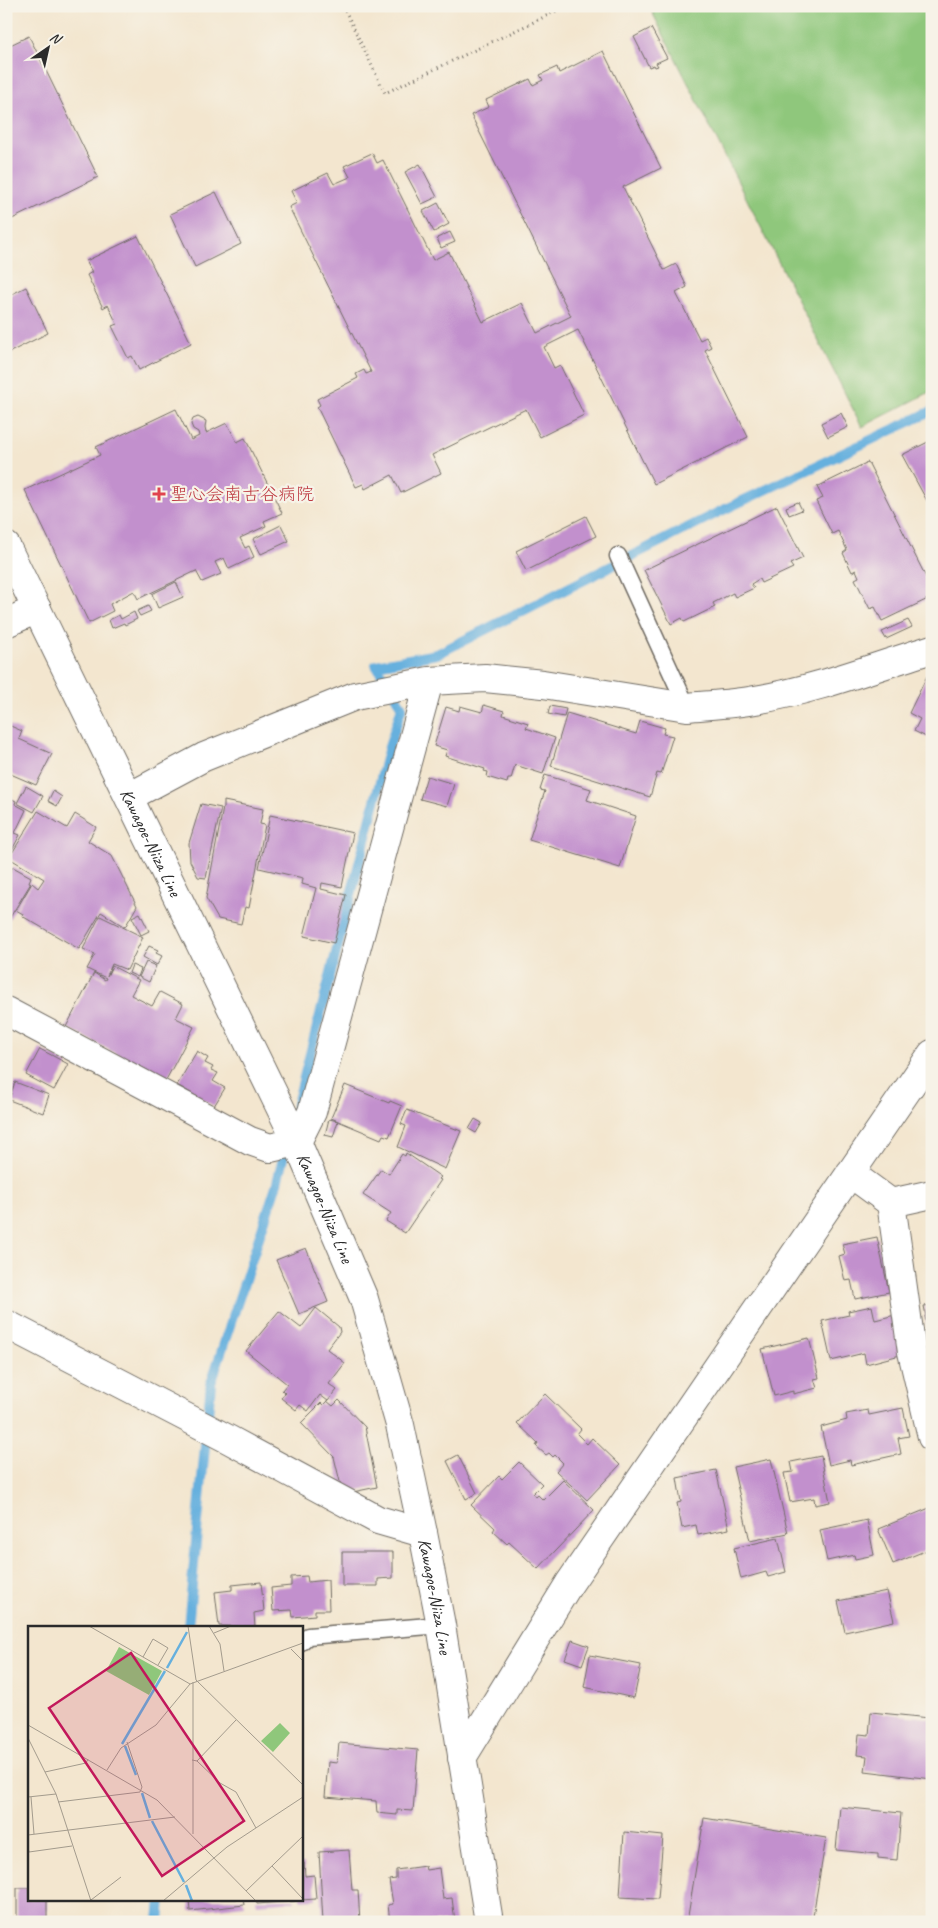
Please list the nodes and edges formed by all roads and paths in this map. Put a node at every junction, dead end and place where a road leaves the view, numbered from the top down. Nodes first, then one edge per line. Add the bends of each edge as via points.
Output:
1 (343, 6) edge
2 (567, 6) edge
3 (6, 546) edge
4 (618, 556) dead end
5 (37, 609) junction
6 (6, 623) edge
7 (932, 648) edge
8 (429, 681) junction
9 (686, 707) junction
10 (129, 797) junction
11 (6, 1011) edge
12 (932, 1054) edge
13 (297, 1142) junction
14 (850, 1173) junction
15 (932, 1194) edge
16 (891, 1203) junction
17 (6, 1324) edge
18 (932, 1437) edge
19 (423, 1533) junction
20 (441, 1625) junction
21 (302, 1641) edge
22 (462, 1758) junction
23 (489, 1922) edge

1 - 2 path via 385,93
3 - 5 street, Kawagoe-Niiza Line
4 - 9 lane
5 - 6 street
5 - 10 street, Kawagoe-Niiza Line
7 - 9 street via 806,689 755,700
8 - 9 street via 495,679
8 - 10 street via 355,696 204,757
8 - 13 street via 312,1112
10 - 13 street, Kawagoe-Niiza Line
11 - 13 street via 250,1141 270,1148
12 - 14 street
13 - 19 street, Kawagoe-Niiza Line via 364,1299 400,1425
14 - 16 street
14 - 22 street via 569,1584
15 - 16 street
16 - 18 street via 912,1352
17 - 19 street via 378,1520
19 - 20 street, Kawagoe-Niiza Line
20 - 21 lane via 308,1636
20 - 22 street, Kawagoe-Niiza Line
22 - 23 street, Kawagoe-Niiza Line

